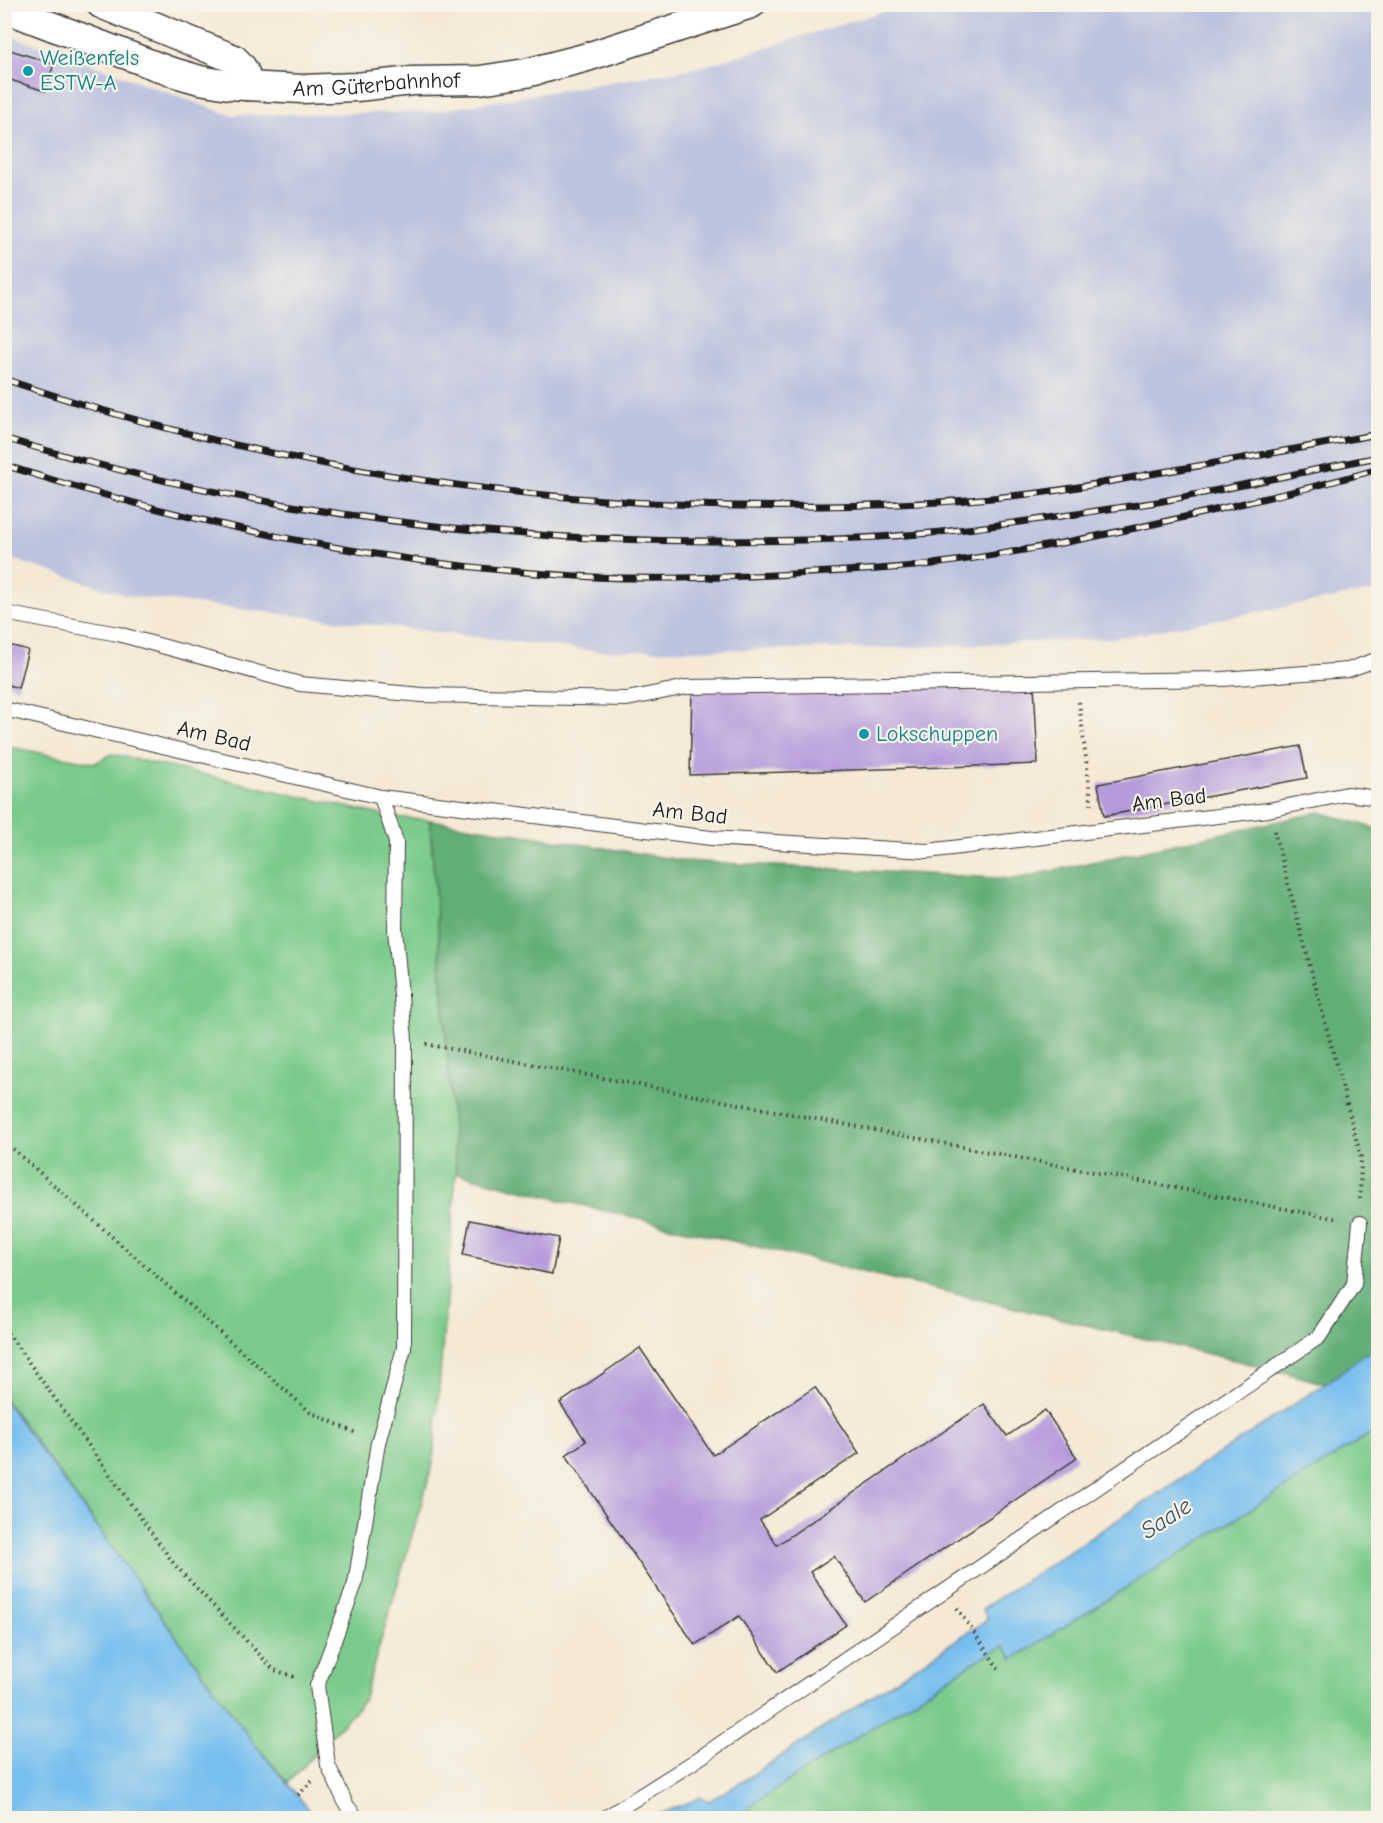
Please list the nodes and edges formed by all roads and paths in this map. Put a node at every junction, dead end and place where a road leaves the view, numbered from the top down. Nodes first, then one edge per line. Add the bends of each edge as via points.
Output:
1 (101, 4) edge
2 (752, 4) edge
3 (4, 8) edge
4 (247, 86) junction
5 (4, 612) edge
6 (1378, 659) edge
7 (1077, 681) junction
8 (4, 709) edge
9 (381, 797) junction
10 (1378, 798) edge
11 (1268, 810) junction
12 (1094, 830) junction
13 (405, 1040) junction
14 (4, 1141) edge
15 (1360, 1223) junction
16 (4, 1328) edge
17 (378, 1443) junction
18 (972, 1630) dead end
19 (999, 1669) dead end
20 (317, 1686) junction
21 (357, 1818) edge
22 (605, 1818) edge

1 - 4 street via 234,59 243,67
2 - 4 street, Am Güterbahnhof via 526,73 480,80 356,87
3 - 4 street, Am Güterbahnhof via 170,71 200,80
5 - 7 lane via 118,634 300,684 422,695 627,699 687,687
6 - 7 lane via 1348,670 1234,678
7 - 12 path
8 - 9 lane, Am Bad
9 - 12 lane, Am Bad via 711,838 927,851
9 - 13 lane via 396,842 395,929
10 - 11 lane, Am Bad via 1347,794
11 - 12 lane, Am Bad
11 - 15 path via 1361,1157
13 - 15 path
13 - 17 lane via 404,1348
14 - 17 path via 310,1412
15 - 22 lane via 1354,1284 1319,1336 692,1763
16 - 20 path via 174,1564 274,1670
17 - 20 lane via 355,1584
18 - 19 path
20 - 21 lane via 328,1765 347,1806

